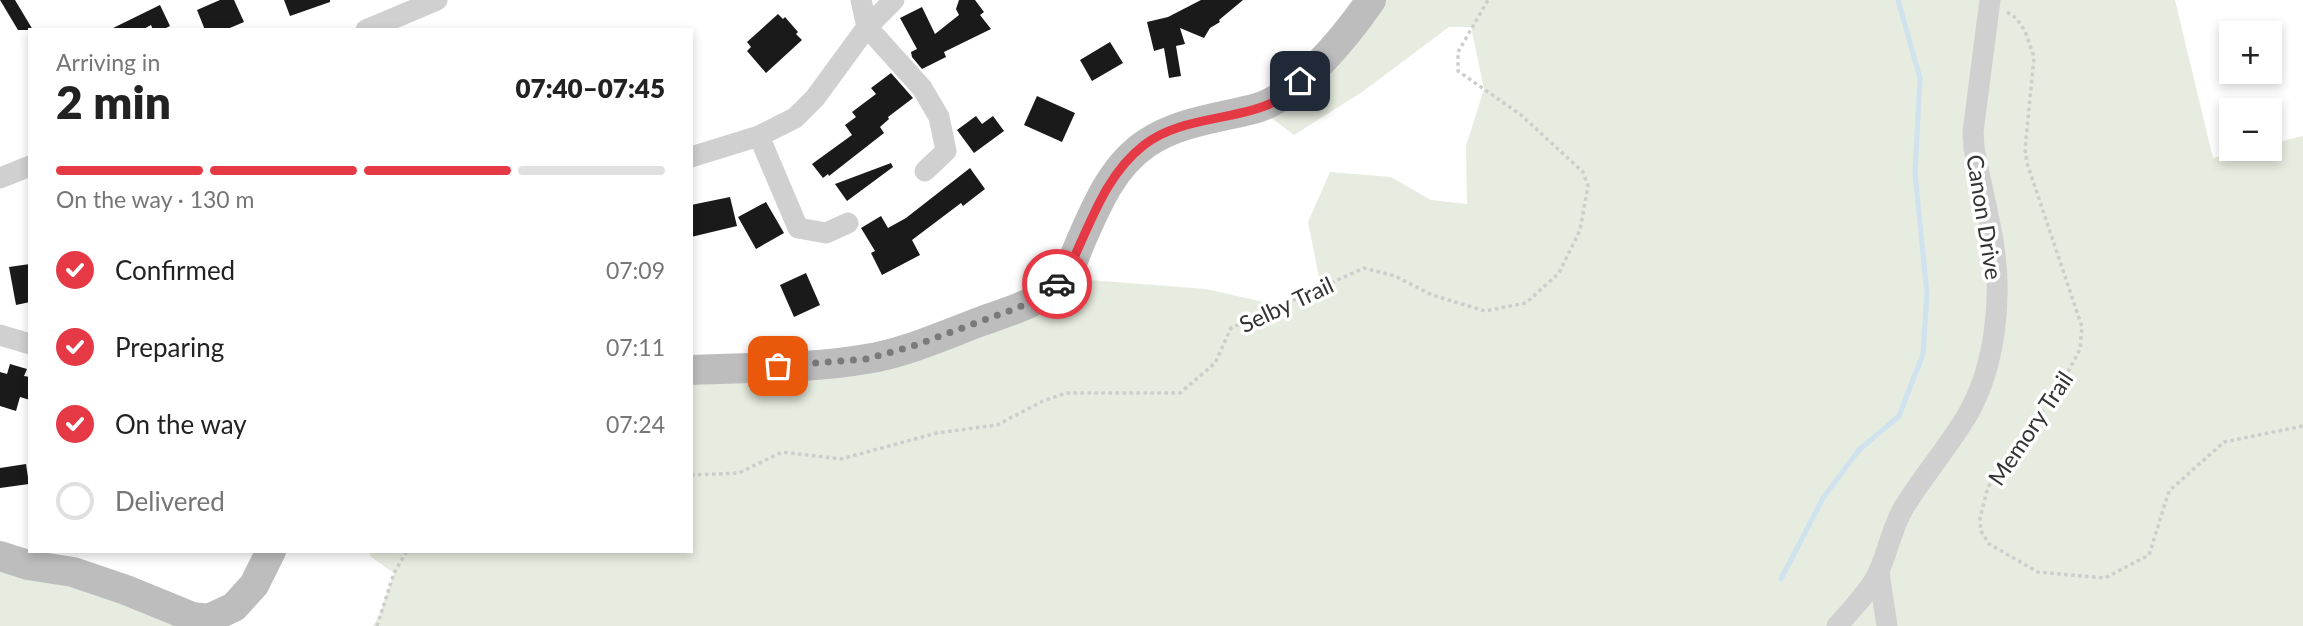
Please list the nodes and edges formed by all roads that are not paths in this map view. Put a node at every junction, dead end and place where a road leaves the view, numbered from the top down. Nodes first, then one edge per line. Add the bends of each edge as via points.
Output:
1 (437, 0) edge
2 (861, 0) edge
3 (894, 0) edge
4 (1371, 0) edge
5 (1990, 3) edge
6 (867, 27) junction
7 (371, 28) edge
8 (759, 136) junction
9 (693, 156) edge
10 (28, 167) edge
11 (925, 171) dead end
12 (0, 178) edge
13 (848, 223) dead end
14 (0, 335) edge
15 (28, 343) edge
16 (693, 370) edge
17 (270, 553) edge
18 (0, 556) edge
19 (1879, 573) junction
20 (1837, 626) edge
21 (1887, 626) edge

1 - 7 street
2 - 6 street
3 - 6 street
4 - 16 street via 1285,96 1171,130 1130,157 1102,193 1063,278 1045,296 867,359
5 - 19 street, Canon Drive via 1973,132 1994,249 1990,356 1968,413 1894,524
6 - 8 street via 808,105 795,118
6 - 11 street via 922,88 939,117 946,151
8 - 9 street
8 - 13 street via 798,228 826,233
10 - 12 street
14 - 15 street
17 - 18 street via 254,585 234,607 208,619 72,572
19 - 20 street, Canon Drive
19 - 21 street, Canon Drive

